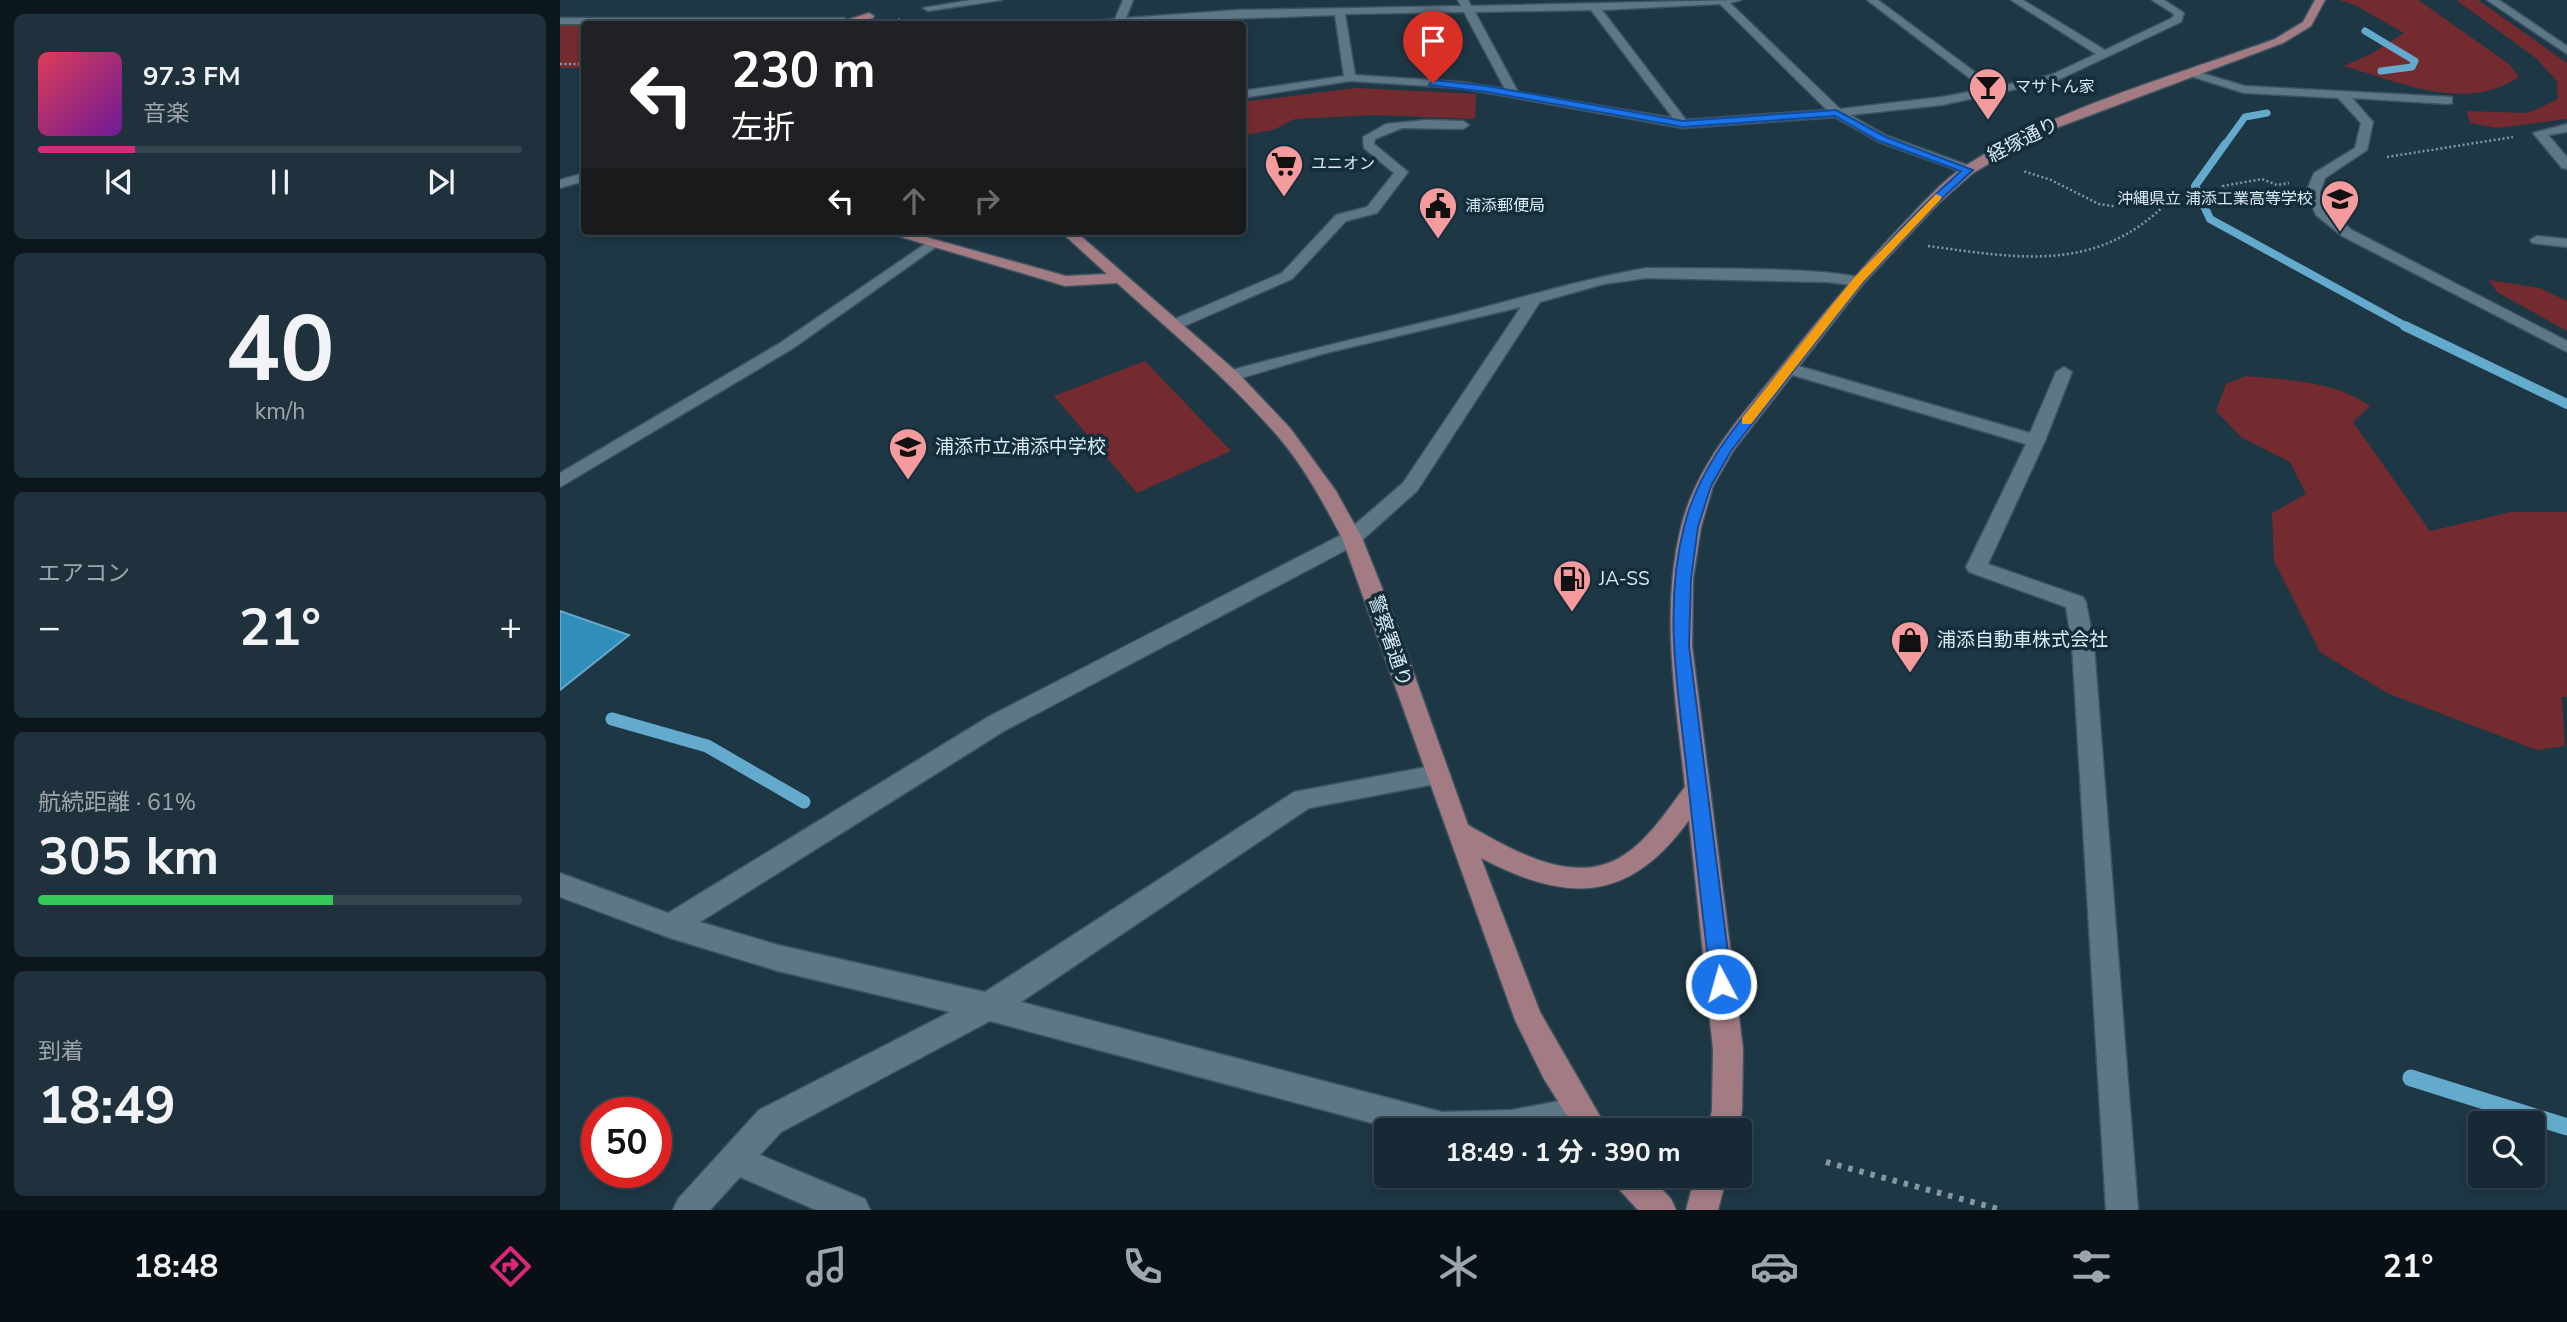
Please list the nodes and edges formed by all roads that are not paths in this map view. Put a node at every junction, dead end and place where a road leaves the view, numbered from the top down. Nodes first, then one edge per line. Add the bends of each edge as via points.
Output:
1 (1012, 0) edge
2 (1128, 0) edge
3 (1242, 0) edge
4 (1736, 0) edge
5 (1872, 0) edge
6 (2016, 0) edge
7 (2157, 0) edge
8 (2492, 0) edge
9 (997, 1) edge
10 (1723, 2) junction
11 (1572, 4) edge
12 (2319, 4) edge
13 (1352, 5) edge
14 (1465, 5) edge
15 (1594, 7) junction
16 (928, 8) dead end
17 (1339, 10) junction
18 (1238, 13) junction
19 (869, 16) edge
20 (1206, 20) edge
21 (560, 21) edge
22 (581, 21) edge
23 (850, 21) edge
24 (1119, 21) edge
25 (1162, 21) edge
26 (2547, 38) junction
27 (2567, 39) edge
28 (2567, 51) edge
29 (2105, 55) junction
30 (2191, 73) junction
31 (1350, 78) junction
32 (1994, 92) junction
33 (1248, 94) edge
34 (1513, 94) junction
35 (2340, 94) junction
36 (2448, 100) dead end
37 (1836, 113) junction
38 (1683, 124) junction
39 (1463, 125) dead end
40 (2567, 128) edge
41 (2567, 165) edge
42 (1968, 170) junction
43 (581, 178) edge
44 (560, 184) edge
45 (901, 235) edge
46 (1072, 235) edge
47 (2537, 240) dead end
48 (2567, 243) edge
49 (931, 244) junction
50 (1120, 278) junction
51 (1858, 281) junction
52 (1533, 300) junction
53 (1174, 325) junction
54 (2567, 347) edge
55 (1788, 368) junction
56 (2064, 372) dead end
57 (1231, 376) junction
58 (2036, 440) junction
59 (560, 481) edge
60 (1352, 538) junction
61 (1437, 775) junction
62 (1696, 791) junction
63 (1458, 832) junction
64 (560, 885) edge
65 (670, 926) junction
66 (988, 1007) junction
67 (1408, 1118) edge
68 (1584, 1118) edge
69 (1725, 1118) edge
70 (736, 1160) junction
71 (1639, 1188) edge
72 (1708, 1188) edge
73 (689, 1210) edge
74 (853, 1210) edge
75 (1660, 1210) edge
76 (1702, 1210) edge
77 (2122, 1210) edge

1 - 9 street
2 - 24 street
3 - 18 street
4 - 10 street
5 - 32 street
6 - 29 street
7 - 29 street via 2179,13 2177,20
8 - 26 street
9 - 16 street
10 - 15 street
10 - 37 street
11 - 14 street
11 - 15 street
12 - 30 main road, 経塚通り via 2307,24 2279,41
13 - 14 street
13 - 17 street
14 - 34 street
15 - 38 street
17 - 18 street
17 - 31 street
18 - 20 street
19 - 23 main road
20 - 25 street
21 - 22 street
26 - 27 street
26 - 28 street
29 - 32 street via 2054,78
30 - 35 street via 2244,89
30 - 42 main road, 経塚通り via 2036,131
31 - 33 street
31 - 34 street via 1460,85
32 - 37 street
34 - 38 street
35 - 36 street
35 - 54 street via 2367,122 2361,150 2319,176 2313,192 2321,212 2347,233
37 - 38 street
37 - 42 street via 1883,139
39 - 53 street via 1404,124 1378,130 1369,137 1368,145 1401,172 1373,210 1341,218 1287,276
40 - 41 street via 2539,133
42 - 51 main road, 経塚通り
43 - 44 street
45 - 49 main road
46 - 50 main road, 警察署通り
47 - 48 street
49 - 50 main road via 1065,281
49 - 59 street via 786,346
50 - 53 main road, 警察署通り
51 - 52 street via 1647,273 1567,287
51 - 55 main road, 経塚通り
52 - 57 street via 1322,349
52 - 60 street via 1410,487
53 - 57 main road, 警察署通り
55 - 58 street
55 - 62 main road, 経塚通り via 1725,449 1704,486 1691,527 1683,579 1681,646
56 - 58 street
57 - 60 main road, 警察署通り via 1284,432 1329,495
58 - 77 street via 1976,567 2076,602 2083,645
60 - 61 main road, 警察署通り
60 - 65 street via 996,724
61 - 63 main road, 警察署通り
61 - 66 street via 1303,799
62 - 63 main road via 1656,843 1633,863 1604,876 1571,880 1543,875 1517,866
62 - 69 main road, 経塚通り via 1728,1049
63 - 68 main road, 警察署通り via 1529,1020
64 - 65 street
65 - 66 street via 778,958
66 - 67 street
66 - 70 street via 771,1121
70 - 73 street
70 - 74 street
71 - 75 main road
72 - 76 main road

